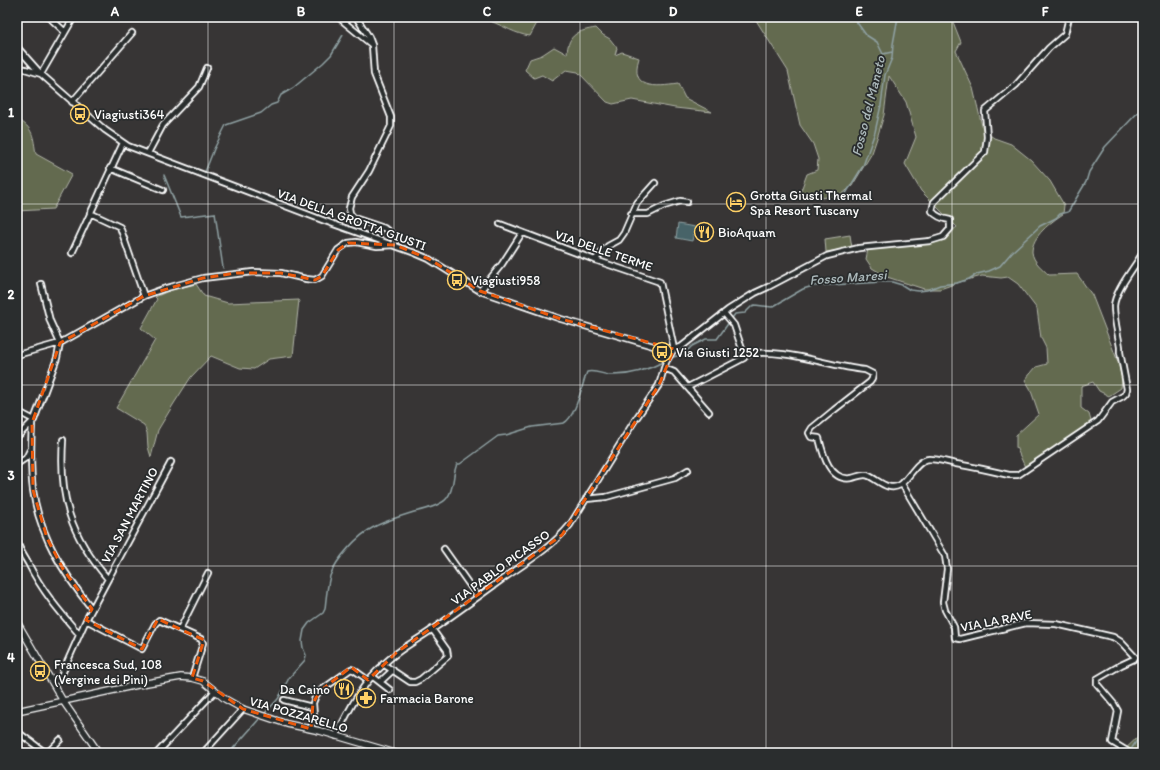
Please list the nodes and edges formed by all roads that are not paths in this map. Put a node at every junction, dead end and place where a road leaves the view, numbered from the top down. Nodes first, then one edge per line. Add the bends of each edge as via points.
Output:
1 (49, 17) edge
2 (74, 17) edge
3 (338, 17) edge
4 (356, 17) edge
5 (1069, 17) edge
6 (65, 32) junction
7 (132, 33) dead end
8 (372, 45) junction
9 (17, 47) edge
10 (17, 68) edge
11 (207, 68) dead end
12 (42, 74) junction
13 (72, 102) junction
14 (123, 143) junction
15 (148, 153) junction
16 (110, 168) junction
17 (655, 183) dead end
18 (163, 190) dead end
19 (688, 202) dead end
20 (90, 213) junction
21 (631, 214) junction
22 (500, 224) dead end
23 (522, 233) junction
24 (395, 245) junction
25 (1143, 252) edge
26 (72, 253) dead end
27 (595, 260) junction
28 (42, 284) dead end
29 (480, 291) junction
30 (144, 296) junction
31 (724, 313) junction
32 (60, 343) junction
33 (674, 349) junction
34 (746, 354) junction
35 (17, 356) edge
36 (664, 368) junction
37 (688, 387) junction
38 (17, 411) edge
39 (709, 412) dead end
40 (33, 421) junction
41 (17, 437) edge
42 (63, 440) dead end
43 (31, 447) junction
44 (171, 462) dead end
45 (17, 464) edge
46 (688, 470) dead end
47 (902, 484) junction
48 (586, 499) junction
49 (17, 541) edge
50 (444, 549) dead end
51 (208, 573) dead end
52 (108, 579) junction
53 (478, 597) junction
54 (92, 609) junction
55 (86, 620) junction
56 (17, 622) edge
57 (180, 629) junction
58 (432, 629) junction
59 (80, 634) junction
60 (384, 664) junction
61 (393, 670) junction
62 (372, 676) junction
63 (192, 678) junction
64 (368, 680) junction
65 (380, 682) junction
66 (53, 683) junction
67 (390, 690) dead end
68 (215, 691) junction
69 (284, 700) dead end
70 (63, 701) junction
71 (312, 707) junction
72 (243, 709) junction
73 (17, 711) edge
74 (311, 729) junction
75 (18, 733) edge
76 (336, 736) junction
77 (60, 740) dead end
78 (46, 753) edge
79 (99, 753) edge
80 (157, 753) edge
81 (202, 753) edge
82 (395, 753) edge
83 (1130, 753) edge

1 - 6 street
2 - 6 street
3 - 8 street
4 - 8 street via 370,37
5 - 31 street via 1065,34 1016,85 985,111 985,152 934,202 932,211 936,216 950,220 950,229 943,237 930,241 859,248 827,256 755,293
6 - 12 street
7 - 13 street
8 - 24 street via 374,74 391,117 391,126 369,171 352,197 349,208 354,218 384,228 391,233 395,238
9 - 12 street
10 - 12 street, VIA DELLA GROTTA GIUSTI
11 - 15 street via 199,87 163,125
12 - 13 street, VIA DELLA GROTTA GIUSTI
13 - 14 street, VIA DELLA GROTTA GIUSTI
14 - 15 street, VIA DELLA GROTTA GIUSTI
14 - 16 street
15 - 24 street, VIA DELLA GROTTA GIUSTI
16 - 18 street
16 - 20 street
17 - 21 street
19 - 21 street via 675,202 648,214
20 - 26 street
20 - 30 street via 120,228
21 - 27 street via 619,240 608,246
22 - 23 street, VIA DELLE TERME
23 - 27 street, VIA DELLE TERME
23 - 29 street
24 - 29 street, VIA DELLA GROTTA GIUSTI via 429,259
24 - 30 street via 348,243 338,250 322,276 315,280 281,273 237,273 202,278
25 - 47 street via 1114,305 1127,389 1123,396 1115,399 1098,420 1018,475 929,459
27 - 33 street, VIA DELLE TERME via 660,282
28 - 32 street via 50,321
29 - 33 street, VIA DELLA GROTTA GIUSTI via 561,319 660,348
30 - 32 street
31 - 33 street via 681,347
31 - 34 street via 734,326
32 - 35 street
32 - 40 street via 57,358
33 - 36 street, VIA PABLO PICASSO
34 - 37 street via 744,358
34 - 47 street via 789,355 872,372 874,376 870,382 812,428 809,435 819,438 830,470 841,478 867,475 888,487
36 - 37 street via 674,372
36 - 48 street, VIA PABLO PICASSO via 659,385
37 - 39 street
38 - 40 street
40 - 41 street
40 - 43 street
42 - 52 street, VIA SAN MARTINO via 61,467 65,496 76,533 93,562
43 - 45 street via 27,457
43 - 54 street via 33,490 39,517 63,569
44 - 52 street, VIA SAN MARTINO
46 - 48 street via 675,478 606,497
47 - 83 street, VIA LA RAVE via 945,556 947,569 943,602 954,628 955,638 960,639 1026,623 1046,623 1113,637 1134,656 1134,659 1099,677 1097,682 1118,711 1112,742
48 - 53 street, VIA PABLO PICASSO via 570,525 555,542
49 - 59 street via 34,575 54,606
50 - 53 street
51 - 57 street
52 - 54 street, VIA SAN MARTINO
53 - 58 street, VIA PABLO PICASSO
54 - 55 street, VIA SAN MARTINO
55 - 57 street via 142,649 158,621
55 - 59 street, VIA SAN MARTINO
56 - 66 street
57 - 63 street via 203,642
58 - 60 street, VIA PABLO PICASSO
58 - 61 street via 447,650 447,658 415,682 407,680
59 - 66 street, VIA SAN MARTINO via 61,676
60 - 61 street
60 - 62 street, VIA PABLO PICASSO
61 - 65 street
62 - 64 street, VIA PABLO PICASSO
62 - 65 street
63 - 68 street, VIA POZZARELLO via 203,681
63 - 70 street, VIA POZZARELLO via 181,677
64 - 71 street via 354,670 347,670 316,695
64 - 76 street, VIA PABLO PICASSO via 357,695
65 - 67 street
66 - 70 street
68 - 72 street, VIA POZZARELLO
68 - 80 street
69 - 71 street
70 - 73 street, VIA POZZARELLO
70 - 79 street
71 - 74 street via 314,716
72 - 74 street, VIA POZZARELLO
72 - 81 street
74 - 76 street, VIA POZZARELLO
75 - 78 street
76 - 82 street, VIA POZZARELLO
77 - 78 street

